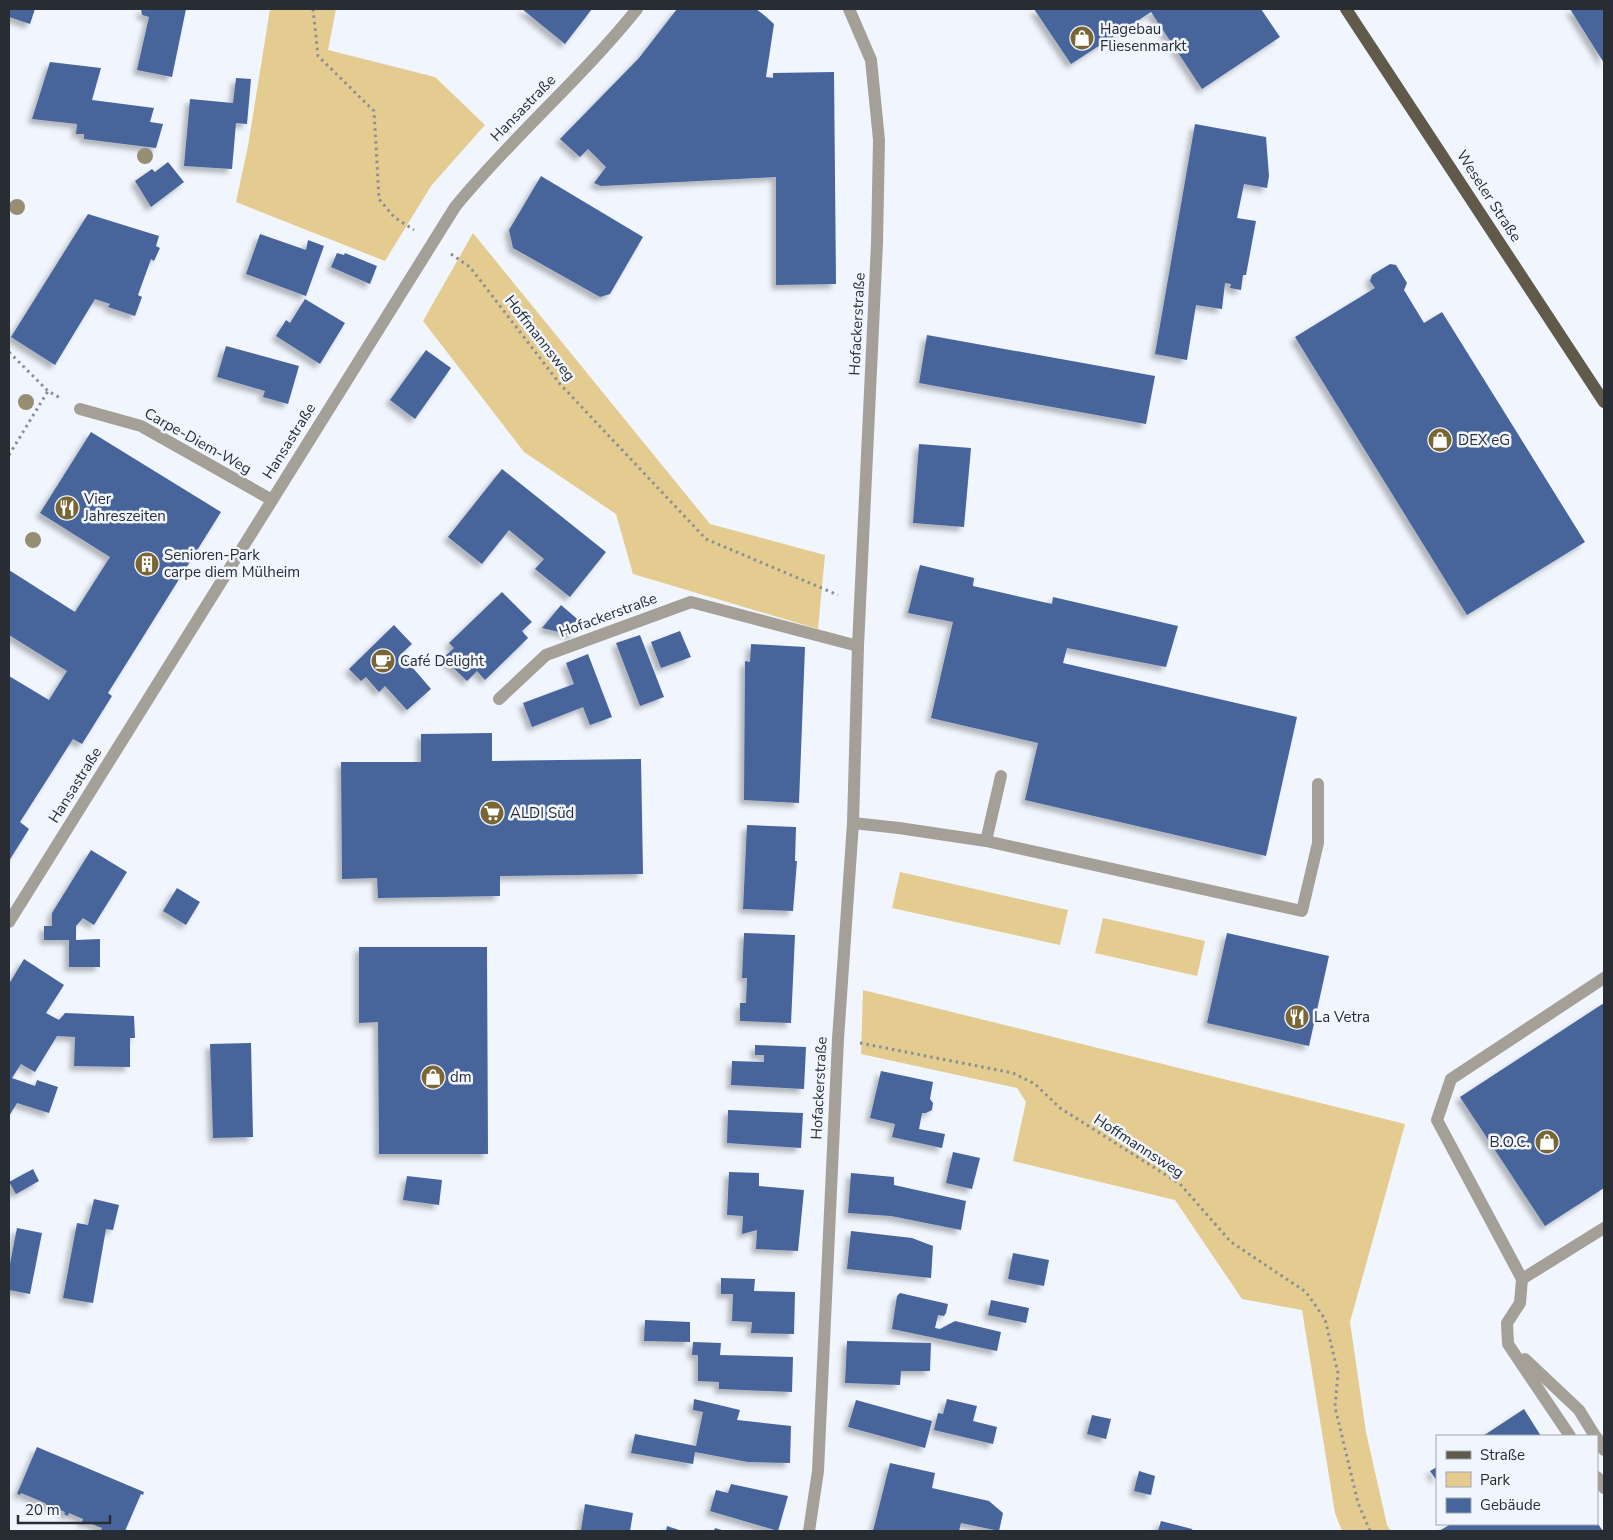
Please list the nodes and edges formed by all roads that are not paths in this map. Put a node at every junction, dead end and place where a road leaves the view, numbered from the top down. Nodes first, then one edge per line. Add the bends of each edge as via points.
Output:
1 (637, 9) edge
2 (849, 9) edge
3 (1346, 9) edge
4 (1604, 402) edge
5 (80, 409) road end
6 (272, 500) junction
7 (858, 646) junction
8 (499, 698) dead end
9 (1001, 776) dead end
10 (1318, 784) dead end
11 (853, 824) junction
12 (986, 842) junction
13 (9, 922) edge
14 (1604, 978) edge
15 (1604, 1228) edge
16 (1522, 1279) junction
17 (1508, 1344) junction
18 (1569, 1435) edge
19 (1595, 1435) edge
20 (809, 1531) edge

1 - 6 street, Hansastraße via 455,207
2 - 7 street, Hofackerstraße via 871,60 879,140
3 - 4 main road, Weseler Straße
5 - 6 street, Carpe-Diem-Weg via 141,426
6 - 13 street, Hansastraße
7 - 8 street, Hofackerstraße via 692,602 546,655
7 - 11 street, Hofackerstraße
9 - 12 street
10 - 12 street via 1318,843 1302,911
11 - 12 street
11 - 20 street, Hofackerstraße via 838,1039 818,1471
14 - 16 street via 1451,1079 1437,1120
15 - 16 street
16 - 17 street via 1520,1303 1507,1323
17 - 18 street
17 - 19 street via 1579,1410

